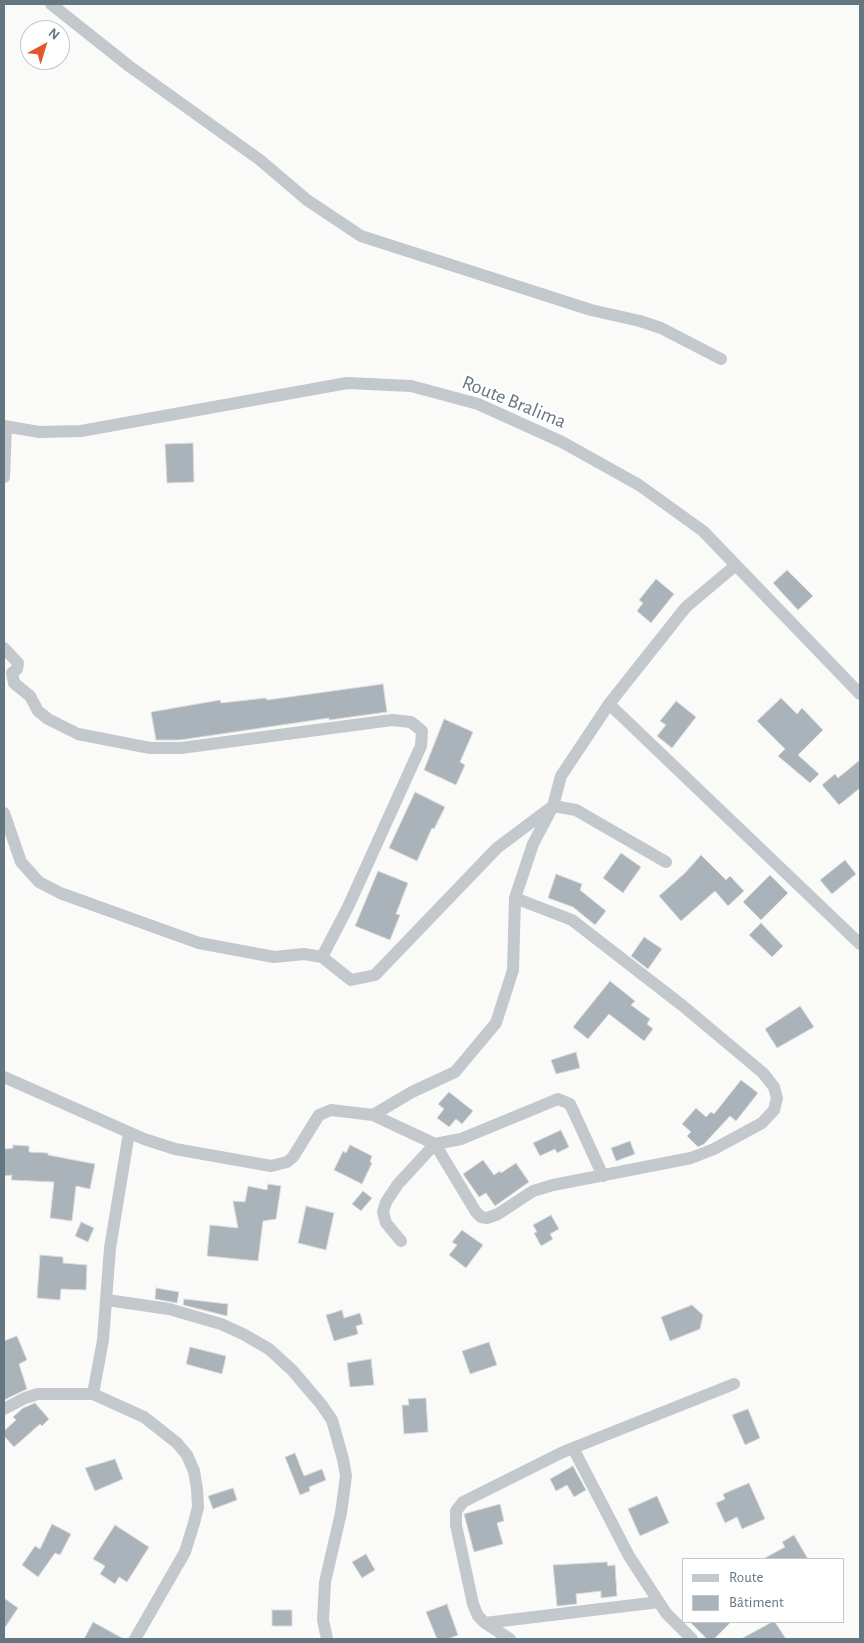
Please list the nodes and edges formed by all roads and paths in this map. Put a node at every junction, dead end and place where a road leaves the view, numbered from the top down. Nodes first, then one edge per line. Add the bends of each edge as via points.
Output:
1 (51, 4) edge
2 (721, 359) dead end
3 (5, 427) edge
4 (4, 477) edge
5 (736, 565) junction
6 (4, 648) edge
7 (860, 694) edge
8 (609, 704) junction
9 (554, 806) junction
10 (4, 813) edge
11 (666, 862) dead end
12 (515, 898) junction
13 (860, 944) edge
14 (322, 957) junction
15 (4, 1077) edge
16 (373, 1115) junction
17 (129, 1133) junction
18 (435, 1144) junction
19 (603, 1176) junction
20 (401, 1242) dead end
21 (107, 1300) junction
22 (734, 1384) dead end
23 (93, 1394) junction
24 (4, 1409) edge
25 (573, 1448) junction
26 (659, 1602) junction
27 (485, 1623) junction
28 (135, 1639) edge
29 (327, 1639) edge
30 (510, 1639) edge
31 (692, 1639) edge

1 - 2 street via 129,66 260,160 307,200 361,236 591,310 661,328
3 - 4 street
3 - 5 street, Route Bralima via 39,432 81,431 347,383 411,386 478,404 562,442 639,485 703,531
5 - 7 street, Route Bralima
5 - 8 street via 686,607
6 - 14 street via 18,663 12,673 14,683 30,696 43,715 78,734 150,748 181,748 392,720 411,722 422,730 421,746
8 - 9 street via 561,776
8 - 13 street
9 - 11 street via 576,810
9 - 12 street via 527,858
9 - 14 street via 497,848 375,975 351,980
10 - 14 street via 21,862 40,882 60,894 199,943 274,957 304,954
12 - 16 street via 512,970 496,1022 455,1072
12 - 19 street via 572,920 599,939 755,1067 774,1087 777,1098 774,1110 762,1123 714,1149 691,1158
15 - 17 street
16 - 17 street via 343,1110 324,1112 318,1115 293,1157 271,1166 175,1148
16 - 18 street
17 - 21 street via 110,1248
18 - 19 street via 481,1217 498,1214 533,1191
18 - 19 street via 461,1139 558,1099 570,1104
18 - 20 street via 386,1202 383,1212 386,1223
21 - 23 street
21 - 29 street via 169,1309 243,1334 292,1370 332,1420 346,1476 325,1582 323,1615
22 - 25 street
23 - 24 street via 38,1394
23 - 28 street via 164,1430 187,1455 196,1480 198,1507 185,1552
25 - 26 street via 630,1556
25 - 27 street via 473,1496 456,1511 456,1525 473,1604
26 - 27 street
26 - 31 street via 675,1624
27 - 30 street

